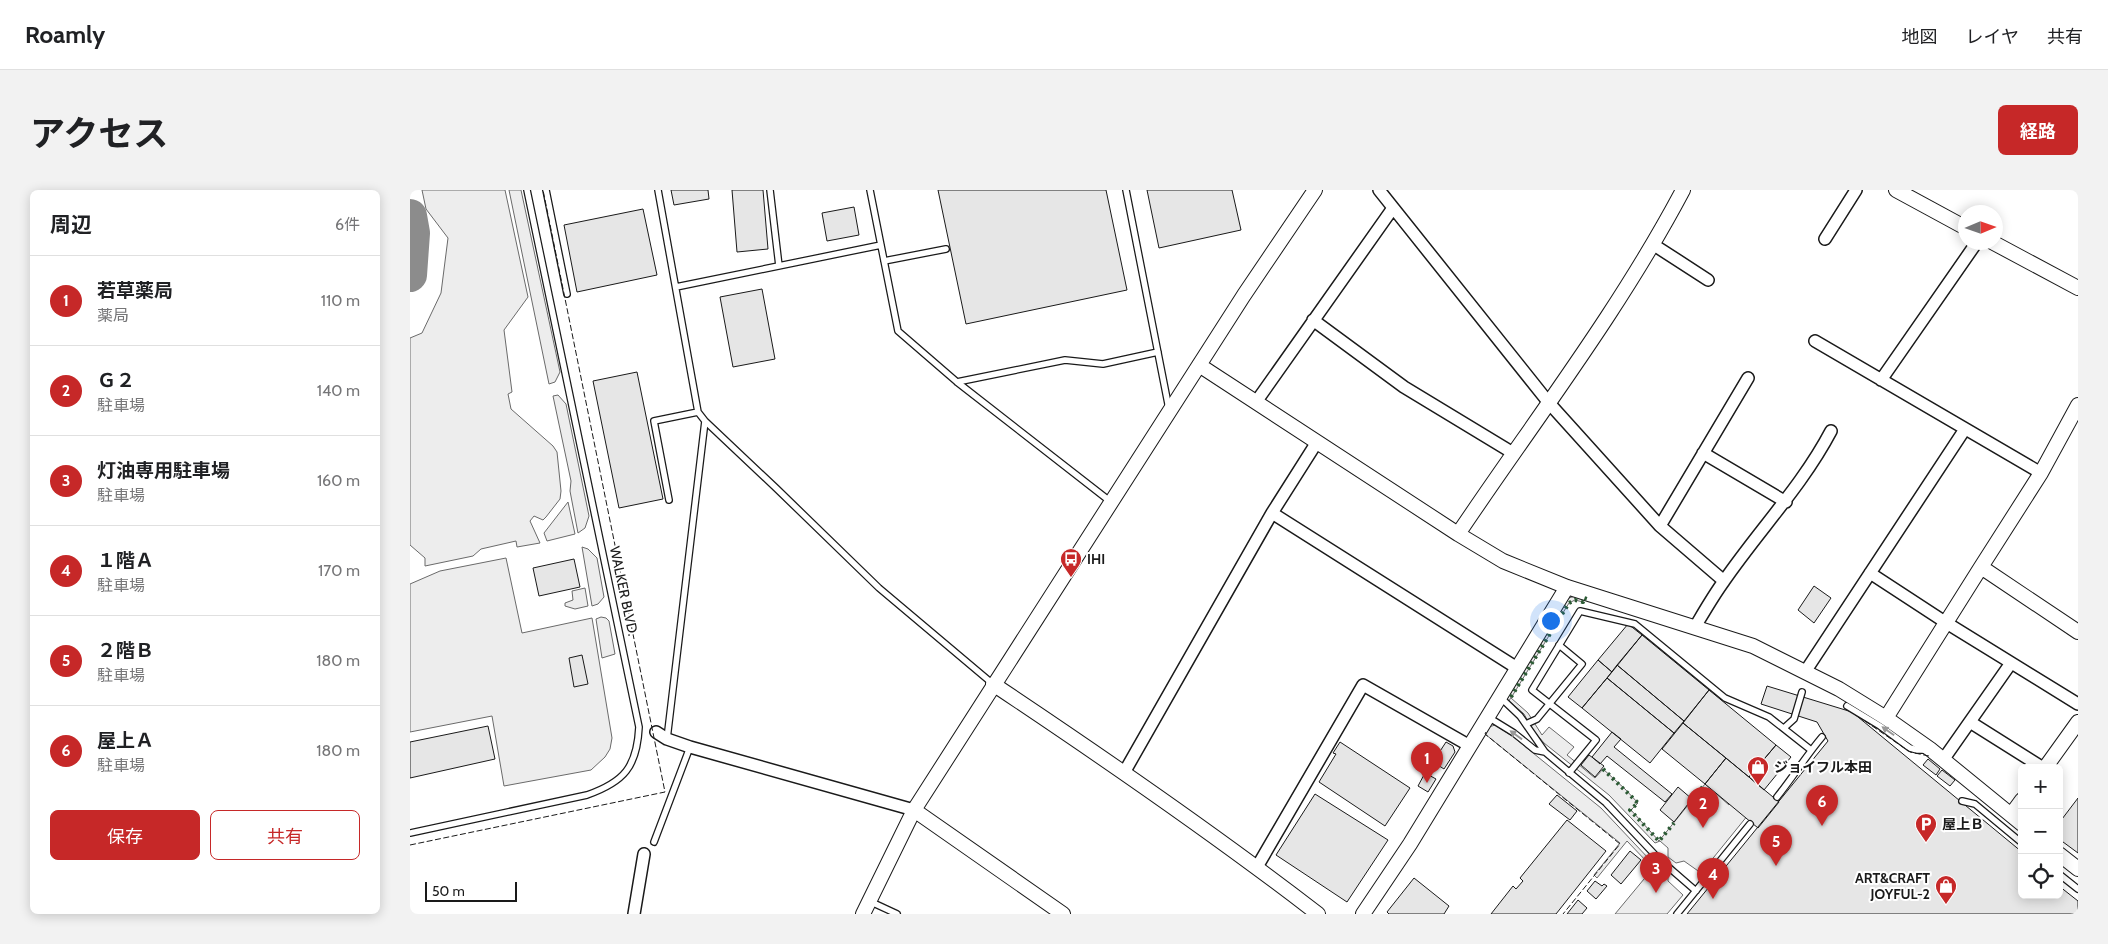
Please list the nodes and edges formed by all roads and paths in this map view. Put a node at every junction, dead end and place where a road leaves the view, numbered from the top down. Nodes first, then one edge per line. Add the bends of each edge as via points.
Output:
1 (527, 190) edge
2 (546, 190) edge
3 (658, 190) edge
4 (770, 190) edge
5 (870, 190) edge
6 (1126, 190) edge
7 (1315, 190) edge
8 (1379, 190) edge
9 (1683, 190) edge
10 (1856, 190) edge
11 (1896, 190) edge
12 (1393, 208) junction
13 (1958, 224) edge
14 (1825, 239) dead end
15 (880, 245) junction
16 (1654, 245) junction
17 (2003, 248) edge
18 (946, 249) dead end
19 (1971, 250) edge
20 (884, 261) junction
21 (779, 266) junction
22 (1708, 280) dead end
23 (676, 287) junction
24 (2078, 288) edge
25 (567, 294) dead end
26 (1313, 320) junction
27 (1815, 341) dead end
28 (1158, 352) junction
29 (1199, 365) junction
30 (1748, 378) dead end
31 (1881, 380) junction
32 (957, 382) junction
33 (1256, 402) junction
34 (1550, 403) junction
35 (2078, 405) edge
36 (1169, 411) junction
37 (698, 412) junction
38 (705, 421) junction
39 (1965, 429) junction
40 (1831, 431) dead end
41 (1317, 442) junction
42 (1513, 453) junction
43 (1703, 453) junction
44 (2041, 473) junction
45 (669, 500) dead end
46 (1111, 502) junction
47 (1786, 502) junction
48 (1272, 513) junction
49 (1660, 526) junction
50 (1458, 534) junction
51 (1981, 567) junction
52 (1870, 573) junction
53 (1724, 581) junction
54 (1567, 587) junction
55 (1945, 622) junction
56 (1695, 627) junction
57 (2078, 632) edge
58 (1558, 645) junction
59 (2011, 663) junction
60 (1517, 668) junction
61 (1805, 672) junction
62 (993, 684) junction
63 (1802, 692) dead end
64 (1500, 697) junction
65 (1549, 704) junction
66 (2078, 704) edge
67 (1847, 706) dead end
68 (1488, 717) junction
69 (1886, 718) junction
70 (1970, 722) junction
71 (2078, 722) edge
72 (1526, 724) junction
73 (1784, 728) junction
74 (656, 732) dead end
75 (1822, 737) dead end
76 (667, 739) junction
77 (1470, 746) junction
78 (690, 747) junction
79 (1930, 749) junction
80 (1811, 750) junction
81 (1545, 752) junction
82 (1943, 760) junction
83 (2038, 764) edge
84 (2047, 764) edge
85 (1124, 772) junction
86 (1569, 773) junction
87 (1777, 797) dead end
88 (1962, 801) dead end
89 (914, 810) junction
90 (2016, 819) edge
91 (1750, 824) dead end
92 (410, 833) edge
93 (2018, 840) edge
94 (654, 842) dead end
95 (644, 854) dead end
96 (2063, 857) edge
97 (1257, 867) junction
98 (2078, 870) edge
99 (2063, 877) edge
100 (2078, 889) edge
101 (1696, 891) junction
102 (866, 908) edge
103 (634, 914) edge
104 (897, 914) edge
105 (1063, 914) edge
106 (1318, 914) edge
107 (1363, 914) edge
108 (1677, 914) edge

1 - 92 lane, WALKER BLVD. via 639,727 638,747 634,760 623,775 608,788 587,796
2 - 25 lane
3 - 23 lane
4 - 21 lane
5 - 15 lane
6 - 28 lane
7 - 29 street
8 - 12 street
9 - 16 street
10 - 14 street
11 - 13 street
12 - 26 street
12 - 34 street
15 - 20 lane
15 - 21 lane
16 - 22 street
16 - 34 street
17 - 24 street
18 - 20 lane
19 - 31 street
20 - 32 lane via 898,331
21 - 23 lane
23 - 37 lane
26 - 33 street
26 - 42 street via 1404,387
27 - 31 street
28 - 32 lane via 1103,364 1065,360
28 - 36 lane
29 - 33 street
29 - 36 street
30 - 43 street
31 - 39 street
32 - 46 lane
33 - 41 street
34 - 42 street
34 - 49 street
35 - 44 street
36 - 46 street
37 - 38 lane
37 - 45 lane via 654,421
38 - 62 lane via 879,588
38 - 76 lane
39 - 44 street
39 - 52 street
40 - 47 street
41 - 48 street
41 - 50 street
42 - 50 street
43 - 47 street
43 - 49 street
44 - 51 street
46 - 62 street
47 - 53 street
48 - 60 street
48 - 85 street
49 - 53 street
50 - 54 street via 1503,560
51 - 55 street
51 - 57 street
52 - 55 street
52 - 61 street
53 - 56 street
54 - 56 street
54 - 60 street
55 - 59 street
55 - 69 street
56 - 61 street via 1753,646
58 - 65 lane via 1532,690
58 - 65 lane via 1582,664
58 - 73 lane via 1580,611 1635,624 1725,698 1768,717
59 - 66 street
59 - 70 street
60 - 64 street
61 - 69 street
62 - 85 street
62 - 89 street
63 - 73 lane via 1794,719
64 - 68 street
64 - 72 lane
65 - 72 lane via 1537,719
65 - 86 lane via 1596,740
79 -> 67 lane via 1910,748
68 - 77 street
81 -> 68 lane via 1535,750
69 - 79 street
70 - 82 street
70 - 83 street
71 - 84 street
72 - 81 lane
73 - 80 lane
74 - 76 street
75 - 80 lane
76 - 78 street
77 - 97 street via 1363,685
77 - 107 street
78 - 89 street
78 - 94 lane
79 - 82 street
80 - 87 lane
81 - 86 lane
82 - 90 street
85 - 97 street
86 - 101 lane via 1606,803 1658,858
88 - 93 lane via 1975,804
89 - 102 street
89 - 105 street
91 - 101 lane
95 - 103 street
96 - 98 street
97 - 106 street
99 - 100 lane
101 - 108 lane
102 - 104 lane

